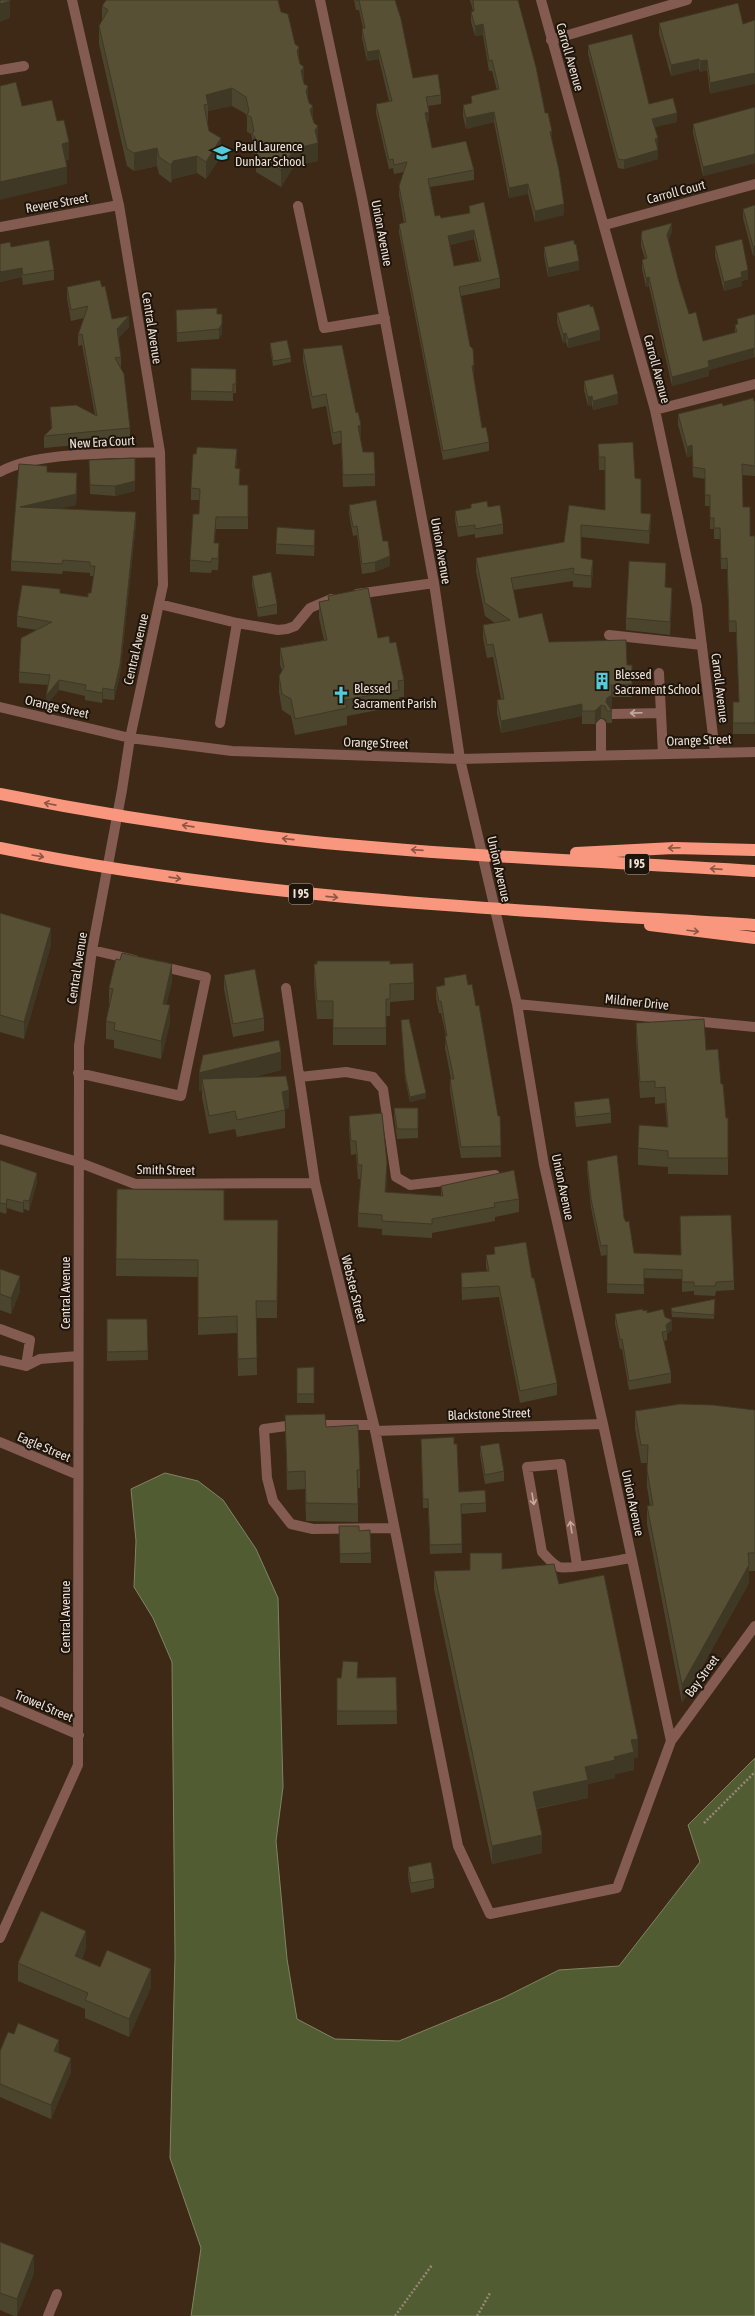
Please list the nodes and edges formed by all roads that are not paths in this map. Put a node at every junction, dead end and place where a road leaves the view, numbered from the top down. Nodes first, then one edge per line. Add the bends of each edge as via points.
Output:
1 (72, 0) edge
2 (320, 0) edge
3 (541, 0) edge
4 (687, 0) edge
5 (551, 40) junction
6 (24, 66) dead end
7 (0, 70) edge
8 (755, 184) edge
9 (118, 205) junction
10 (298, 206) dead end
11 (605, 225) junction
12 (0, 227) edge
13 (385, 318) junction
14 (755, 384) edge
15 (655, 410) junction
16 (160, 452) junction
17 (0, 472) edge
18 (434, 583) junction
19 (159, 604) junction
20 (238, 622) junction
21 (610, 635) dead end
22 (702, 645) junction
23 (659, 673) dead end
24 (0, 707) edge
25 (661, 713) junction
26 (612, 714) edge
27 (220, 723) dead end
28 (601, 724) dead end
29 (130, 738) junction
30 (715, 752) junction
31 (755, 752) edge
32 (662, 754) junction
33 (601, 755) junction
34 (460, 759) junction
35 (0, 794) edge
36 (0, 848) edge
37 (755, 850) edge
38 (518, 856) junction
39 (755, 871) edge
40 (529, 910) junction
41 (755, 924) edge
42 (755, 938) edge
43 (92, 950) junction
44 (286, 988) dead end
45 (517, 1004) junction
46 (755, 1027) edge
47 (78, 1073) junction
48 (300, 1077) junction
49 (0, 1138) edge
50 (78, 1162) junction
51 (500, 1175) edge
52 (315, 1183) junction
53 (0, 1329) edge
54 (78, 1356) junction
55 (0, 1360) edge
56 (26, 1366) junction
57 (603, 1424) junction
58 (375, 1428) junction
59 (0, 1442) edge
60 (78, 1475) junction
61 (394, 1528) junction
62 (631, 1558) junction
63 (577, 1565) junction
64 (407, 1595) joint
65 (755, 1626) edge
66 (0, 1701) edge
67 (79, 1735) junction
68 (671, 1741) junction
69 (0, 1938) edge
70 (57, 2294) dead end
71 (48, 2316) edge

1 - 9 street, Central Avenue
2 - 13 street, Union Avenue
3 - 5 street, Carroll Avenue
4 - 5 street
5 - 11 street, Carroll Avenue
6 - 7 street
8 - 11 street, Carroll Court
9 - 12 street, Revere Street
9 - 16 street, Central Avenue
10 - 13 street via 324,328
11 - 15 street, Carroll Avenue
13 - 18 street, Union Avenue
14 - 15 street
15 - 22 street, Carroll Avenue via 697,606
16 - 17 street, New Era Court via 45,458 10,466
16 - 19 street, Central Avenue via 163,585
18 - 20 street via 336,597 310,608 295,626 288,629 278,630
18 - 34 street, Union Avenue
19 - 20 street
19 - 29 street, Central Avenue
20 - 27 street
21 - 22 street
22 - 30 street, Carroll Avenue
23 - 25 street
24 - 29 street, Orange Street
25 -> 26 street
25 - 32 street
28 - 33 street
29 - 34 street, Orange Street via 232,751
29 - 43 street, Central Avenue
30 - 31 street, Orange Street
30 - 32 street, Orange Street
32 - 33 street, Orange Street
33 - 34 street, Orange Street
34 - 45 street, Union Avenue
38 -> 35 highway, I 95 via 288,839 146,820
36 -> 40 highway, I 95 via 136,872 288,892
37 -> 38 highway via 674,848
39 -> 38 highway, I 95
40 - 41 highway, I 95
40 -> 42 highway
43 - 47 street, Central Avenue via 79,1046
43 - 47 street via 206,977 181,1096
44 - 48 street, Webster Street
45 - 46 street, Mildner Drive
45 - 57 street, Union Avenue via 544,1166
47 - 50 street, Central Avenue
48 - 51 street via 346,1072 374,1077 383,1089 396,1177 410,1185
48 - 52 street, Webster Street
49 - 50 street, Smith Street
50 - 52 street, Smith Street via 135,1184
50 - 54 street, Central Avenue
52 - 58 street, Webster Street
53 - 56 street via 30,1340
54 - 56 street via 40,1359
54 - 60 street, Central Avenue
55 - 56 street
57 - 58 street, Blackstone Street
57 - 62 street, Union Avenue
58 - 61 street, Webster Street
58 - 61 street, Blackstone Street via 294,1425 264,1429 267,1478 273,1501 291,1524 313,1529
59 - 60 street, Eagle Street
60 - 67 street, Central Avenue
61 - 64 street, Webster Street
62 - 63 street
62 - 68 street, Union Avenue
63 -> 63 street via 561,1464 527,1467 542,1552 560,1567
64 - 68 street, Bay Street via 458,1846 490,1914 617,1888
65 - 68 street, Bay Street
66 - 67 street, Trowel Street
67 - 69 street, Central Avenue via 78,1765
70 - 71 street

